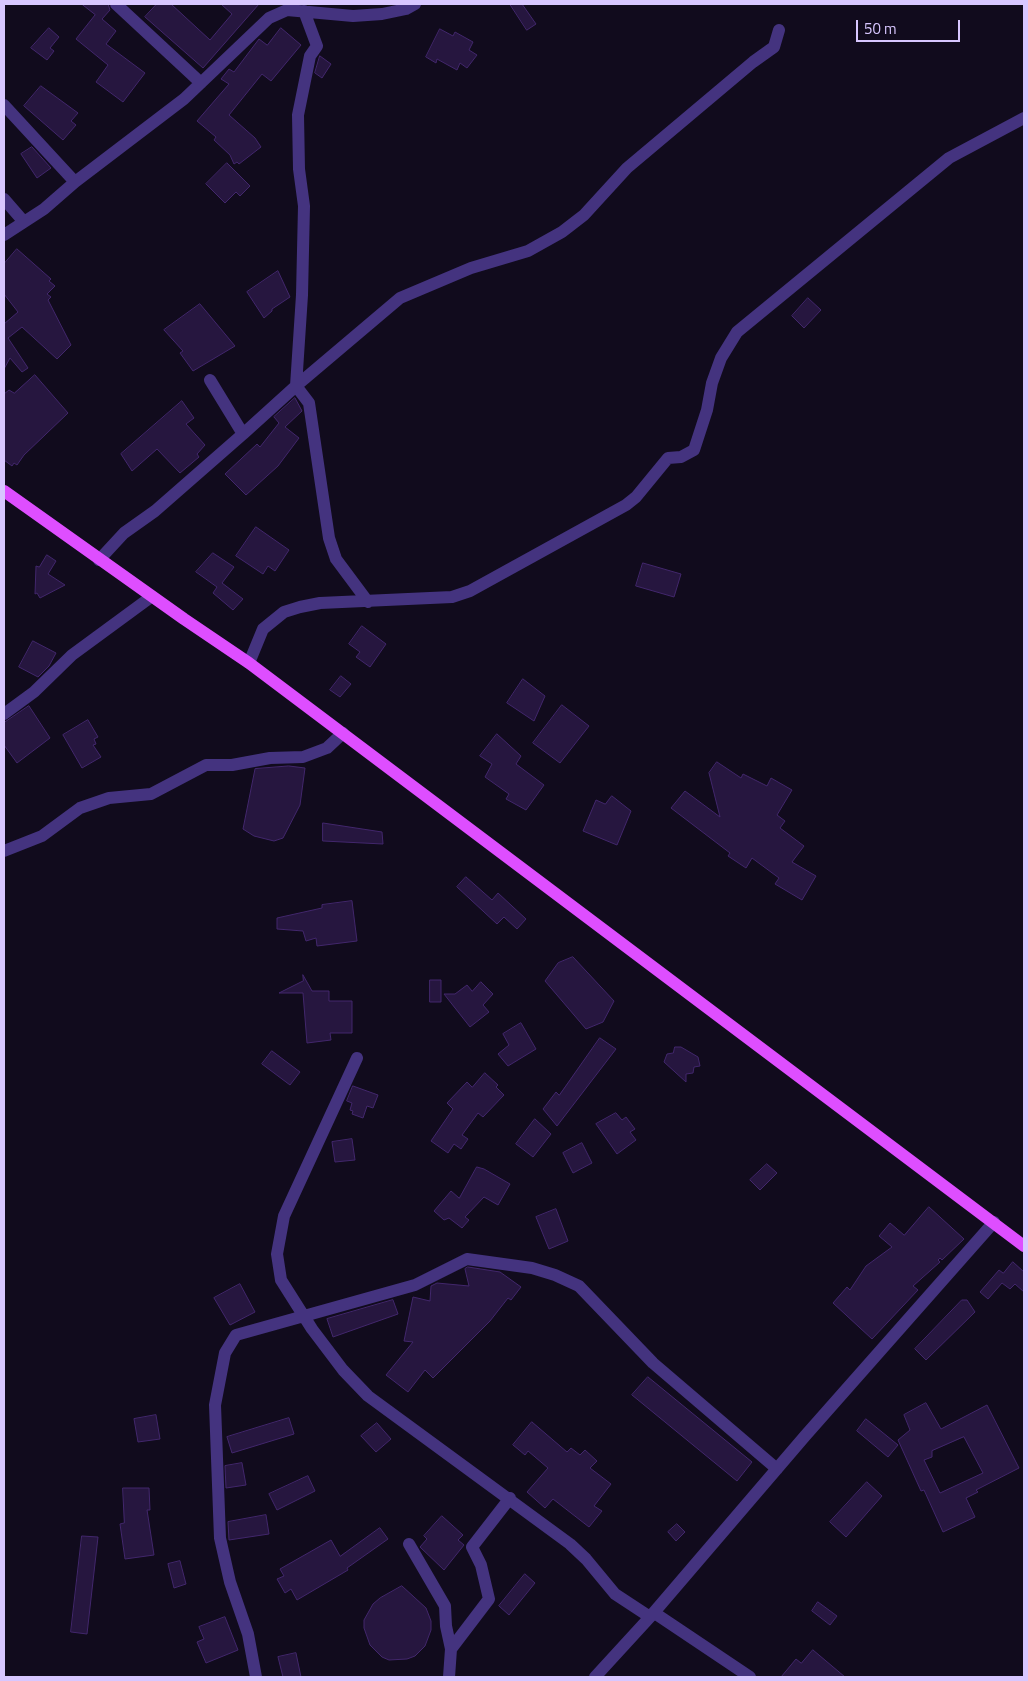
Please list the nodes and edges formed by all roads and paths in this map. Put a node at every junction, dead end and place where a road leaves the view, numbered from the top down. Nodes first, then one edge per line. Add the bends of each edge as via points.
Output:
1 (116, 4) edge
2 (415, 4) edge
3 (304, 11) junction
4 (780, 30) dead end
5 (201, 83) junction
6 (4, 105) edge
7 (1024, 118) edge
8 (76, 182) junction
9 (4, 199) edge
10 (24, 222) junction
11 (4, 234) edge
12 (210, 380) dead end
13 (296, 386) junction
14 (243, 434) junction
15 (4, 491) edge
16 (99, 560) junction
17 (151, 597) junction
18 (368, 602) junction
19 (250, 663) junction
20 (4, 714) edge
21 (342, 733) junction
22 (4, 851) edge
23 (357, 1058) dead end
24 (994, 1222) junction
25 (1024, 1246) edge
26 (305, 1316) junction
27 (777, 1469) junction
28 (510, 1498) junction
29 (409, 1544) dead end
30 (654, 1613) junction
31 (451, 1649) junction
32 (256, 1677) edge
33 (449, 1677) edge
34 (595, 1677) edge
35 (750, 1677) edge

1 - 5 street
2 - 3 street via 382,14 353,16
3 - 5 street via 287,10 270,18
3 - 13 street via 318,46 310,56 298,115 299,169 304,206
4 - 13 street via 774,47 627,168 584,215 562,232 528,251 471,268 400,298
5 - 8 street
6 - 8 street
7 - 18 street via 949,158 737,332 721,358 694,450 681,457 668,458 626,505 452,597
8 - 10 street
9 - 10 street
10 - 11 street
12 - 14 street
13 - 14 street
13 - 18 street via 309,403 329,538 336,559
14 - 16 street via 155,512 124,533
15 - 16 main road
16 - 17 main road
17 - 19 main road
17 - 20 street via 72,655 34,692
18 - 19 street via 320,603 284,612 263,629
19 - 21 main road
21 - 22 street via 327,748 304,757 206,766 151,794 109,798 80,808 42,836
21 - 24 main road
23 - 26 street via 284,1216 277,1254 281,1280
24 - 25 main road
24 - 27 street
26 - 27 street via 415,1285 468,1259 555,1274 579,1286 653,1363
26 - 28 street via 343,1370 368,1396
26 - 32 street via 236,1335 225,1353 215,1405 220,1538 230,1582 248,1634
27 - 30 street
28 - 30 street via 570,1544 615,1594
28 - 31 street via 472,1547 489,1599
29 - 31 street via 444,1606
30 - 34 street
30 - 35 street
31 - 33 street

